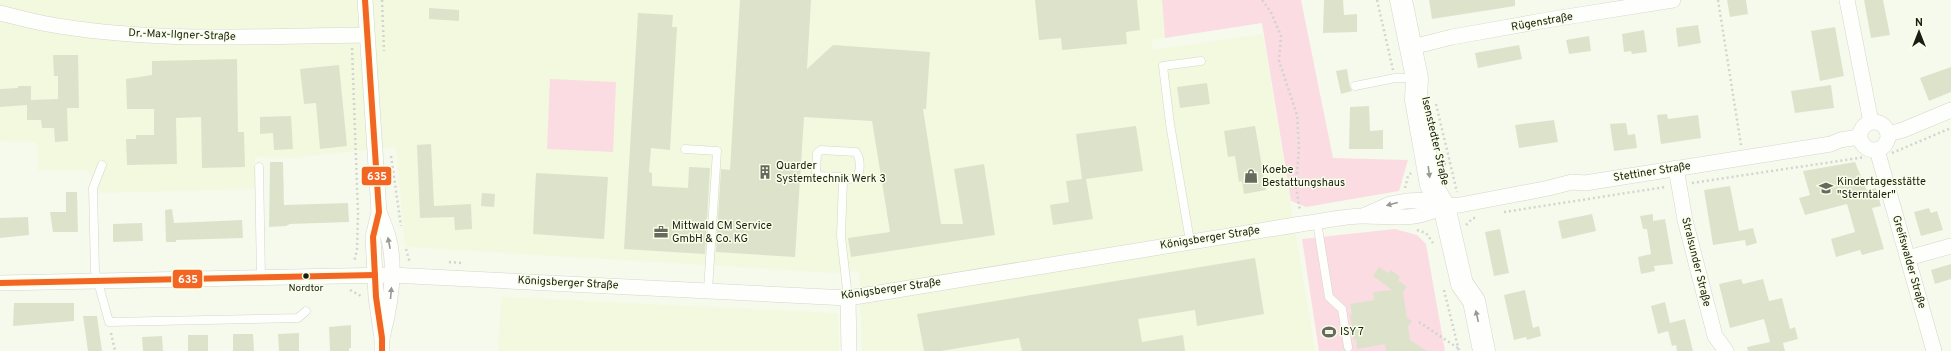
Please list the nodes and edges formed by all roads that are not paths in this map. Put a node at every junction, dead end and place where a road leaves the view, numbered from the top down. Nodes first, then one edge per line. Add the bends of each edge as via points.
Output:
1 (365, 0) edge
2 (1401, 0) edge
3 (1673, 0) edge
4 (1847, 0) edge
5 (0, 13) edge
6 (359, 35) junction
7 (1412, 47) junction
8 (1201, 60) dead end
9 (1417, 78) junction
10 (1355, 86) dead end
11 (1951, 110) edge
12 (1871, 122) junction
13 (1888, 134) junction
14 (1859, 138) junction
15 (685, 149) dead end
16 (1878, 152) junction
17 (102, 165) dead end
18 (259, 166) dead end
19 (1676, 168) junction
20 (843, 180) junction
21 (1452, 205) junction
22 (379, 212) junction
23 (1306, 218) junction
24 (1190, 241) junction
25 (1951, 246) edge
26 (1908, 258) junction
27 (375, 275) junction
28 (391, 275) junction
29 (261, 277) junction
30 (99, 280) junction
31 (0, 283) edge
32 (1453, 286) junction
33 (708, 290) junction
34 (848, 298) junction
35 (306, 311) dead end
36 (382, 344) edge
37 (1348, 347) dead end
38 (1463, 350) edge
39 (849, 351) edge
40 (1484, 351) edge
41 (1726, 351) edge
42 (1934, 351) edge

1 - 6 street
2 - 7 street, Isenstedter Straße
3 - 7 street, Rügenstraße via 1452,37
4 - 12 street
5 - 6 street, Dr.-Max-Ilgner-Straße via 46,24 97,31 203,38
6 - 22 street
7 - 9 street, Isenstedter Straße
8 - 24 lane via 1164,66
9 - 10 lane via 1395,78
9 - 21 street, Isenstedter Straße via 1416,100 1431,185
11 - 13 street
12 - 13 street via 1883,125
12 - 14 street via 1862,128
13 - 16 street via 1887,143
14 - 16 street via 1867,149
14 - 19 street, Stettiner Straße
15 - 33 lane via 717,151
16 - 26 street, Greifswalder Straße
17 - 30 lane via 93,188 95,271
18 - 29 lane
19 - 21 street, Stettiner Straße via 1563,184
19 - 41 street, Stralsunder Straße via 1685,220 1715,336
20 - 20 lane via 856,178 859,174 860,156 856,152 821,150 816,153 816,172 819,176 840,177
20 - 34 lane via 842,236
21 - 23 street, Königsberger Straße via 1430,214 1408,217
21 - 32 street, Isenstedter Straße
22 - 27 street via 373,237
28 -> 22 street via 391,249
23 - 24 street, Königsberger Straße
23 - 37 lane via 1329,297 1342,309
24 - 34 street, Königsberger Straße
25 - 26 street
26 - 42 street, Greifswalder Straße
27 - 28 street, Königsberger Straße
27 - 29 street, Königsberger Straße
27 - 36 street
28 - 33 street, Königsberger Straße via 411,268
36 -> 28 street
29 - 30 street, Königsberger Straße
30 - 31 street, Königsberger Straße
30 - 35 lane via 109,322 298,318
32 - 38 street, Isenstedter Straße via 1459,302
40 -> 32 street, Isenstedter Straße via 1474,301
33 - 34 street, Königsberger Straße
34 - 39 street

